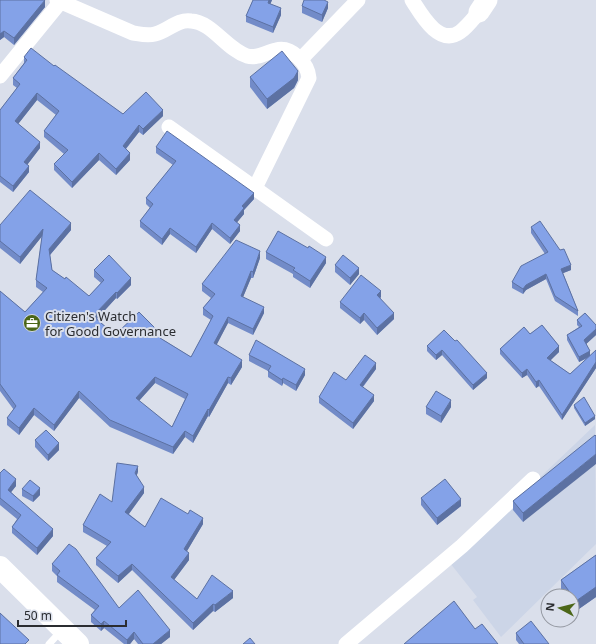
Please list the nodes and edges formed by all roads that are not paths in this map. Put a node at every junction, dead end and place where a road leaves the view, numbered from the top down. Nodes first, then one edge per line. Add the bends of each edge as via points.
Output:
1 (358, 0) edge
2 (412, 0) edge
3 (60, 1) edge
4 (483, 6) edge
5 (301, 59) junction
6 (0, 76) edge
7 (169, 127) dead end
8 (256, 188) junction
9 (326, 239) dead end
10 (533, 480) dead end
11 (0, 567) edge
12 (64, 628) junction
13 (48, 644) edge
14 (78, 644) edge
15 (346, 644) edge

1 - 5 street
2 - 4 street via 434,29 443,35 452,36 459,33
3 - 5 street via 146,35 190,20 200,22 236,52 259,57 284,49
3 - 6 street
5 - 8 street via 309,78
7 - 8 street
8 - 9 street
10 - 15 street via 462,546
11 - 12 highway
12 - 13 lane
12 - 14 highway

